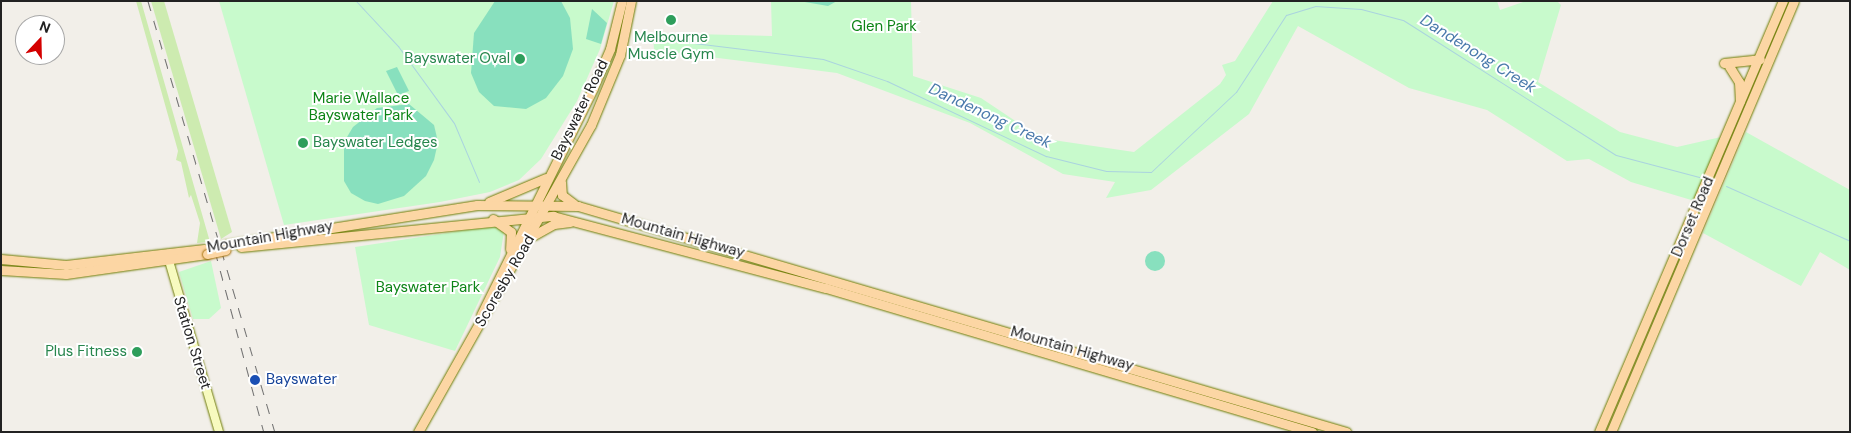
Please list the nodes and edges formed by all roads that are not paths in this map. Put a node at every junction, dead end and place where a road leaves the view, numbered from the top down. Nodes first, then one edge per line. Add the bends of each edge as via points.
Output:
1 (1783, 1) edge
2 (1794, 1) edge
3 (626, 5) edge
4 (1760, 58) junction
5 (592, 88) junction
6 (605, 93) junction
7 (1741, 104) junction
8 (548, 176) junction
9 (561, 179) junction
10 (535, 204) junction
11 (549, 204) junction
12 (477, 206) junction
13 (578, 206) junction
14 (410, 215) junction
15 (542, 215) junction
16 (529, 216) junction
17 (621, 218) junction
18 (494, 219) junction
19 (635, 222) junction
20 (594, 224) junction
21 (612, 229) junction
22 (412, 230) junction
23 (280, 235) junction
24 (531, 237) junction
25 (338, 239) junction
26 (667, 242) junction
27 (225, 247) junction
28 (168, 258) junction
29 (1, 259) edge
30 (507, 259) junction
31 (1, 270) edge
32 (827, 283) junction
33 (965, 318) junction
34 (962, 328) junction
35 (1640, 340) junction
36 (1651, 344) junction
37 (467, 345) junction
38 (1194, 385) junction
39 (1208, 402) junction
40 (219, 432) edge
41 (418, 432) edge
42 (1312, 432) edge
43 (1346, 432) edge
44 (1599, 432) edge
45 (1611, 432) edge

1 - 4 main road, Dorset Road
2 - 36 main road, Dorset Road
3 - 5 main road, Bayswater Road
3 - 6 main road, Bayswater Road via 626,31
4 - 7 main road, Dorset Road
4 - 7 main road via 1726,65 1739,82
5 - 6 main road
5 - 8 main road, Bayswater Road
6 - 9 main road, Bayswater Road
7 - 35 main road, Dorset Road
8 - 10 main road, Bayswater Road
8 - 12 main road via 535,186
9 - 11 main road, Bayswater Road
9 - 13 main road via 562,195
10 - 11 main road, Mountain Highway
10 - 12 main road, Mountain Highway
10 - 16 main road, Bayswater Road
11 - 13 main road, Mountain Highway
11 - 15 main road, Bayswater Road
12 - 14 main road, Mountain Highway
13 - 17 main road, Mountain Highway
14 - 22 main road
14 - 23 main road, Mountain Highway
15 - 16 main road, Mountain Highway
15 - 20 main road, Mountain Highway
15 - 24 main road, Scoresby Road
16 - 18 main road, Mountain Highway
16 - 30 main road, Scoresby Road
17 - 19 main road, Mountain Highway
17 - 21 main road
18 - 22 main road, Mountain Highway
18 - 30 main road via 510,232
19 - 26 main road via 636,229
19 - 32 main road, Mountain Highway
20 - 21 main road, Mountain Highway
20 - 24 main road via 554,224
21 - 26 main road, Mountain Highway
22 - 25 main road, Mountain Highway
23 - 25 main road via 282,239
23 - 27 main road, Mountain Highway
24 - 37 main road, Scoresby Road
25 - 27 main road, Mountain Highway
26 - 32 main road, Mountain Highway
27 - 28 main road, Mountain Highway
28 - 29 main road, Mountain Highway via 63,266
28 - 31 main road, Mountain Highway via 57,275
28 - 40 main road, Station Street
30 - 37 main road, Scoresby Road
32 - 33 main road, Mountain Highway
32 - 34 main road, Mountain Highway
33 - 34 main road
33 - 38 main road, Mountain Highway
34 - 39 main road, Mountain Highway
35 - 36 main road
35 - 44 main road, Dorset Road
36 - 45 main road, Dorset Road
37 - 41 main road, Scoresby Road
38 - 39 main road
38 - 43 main road, Mountain Highway
39 - 42 main road, Mountain Highway

